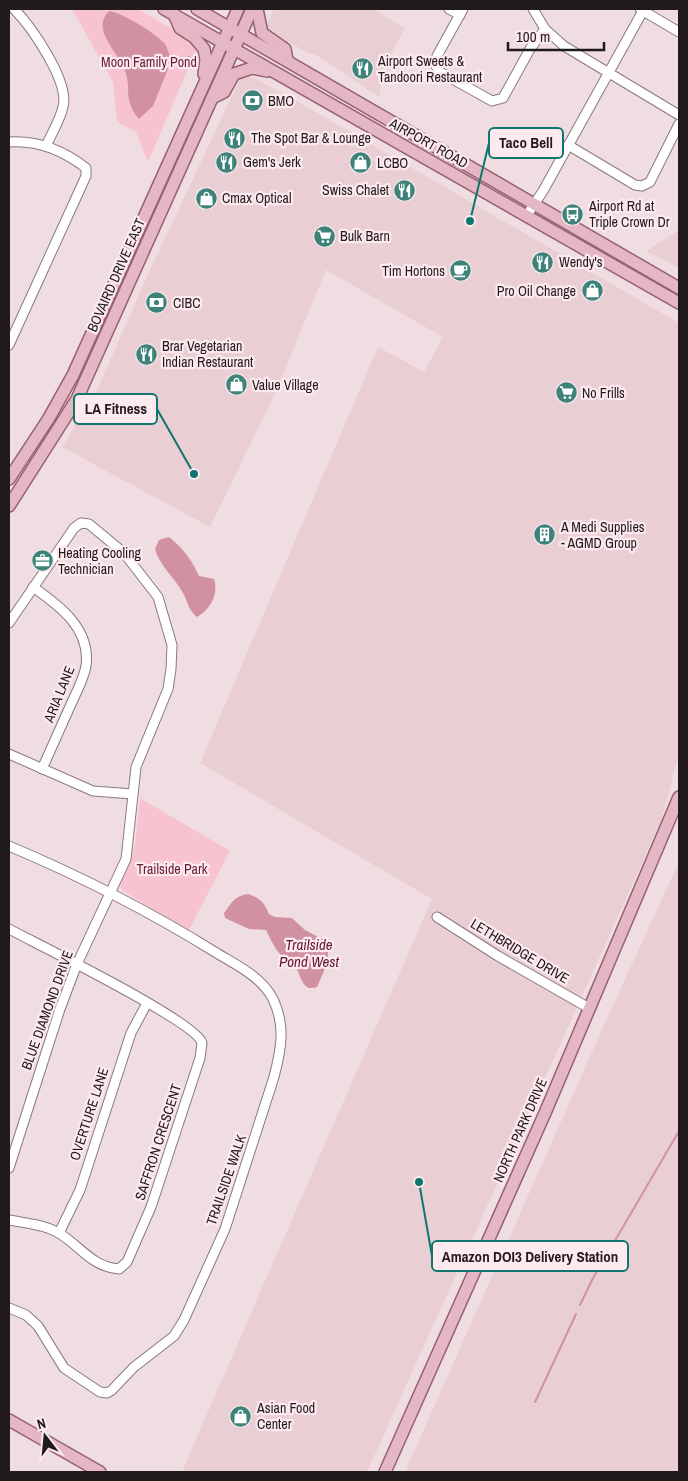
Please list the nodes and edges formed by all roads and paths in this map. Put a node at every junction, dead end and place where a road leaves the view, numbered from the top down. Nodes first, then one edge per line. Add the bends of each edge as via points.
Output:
1 (14, 9) edge
2 (197, 9) edge
3 (238, 9) edge
4 (252, 9) edge
5 (257, 9) edge
6 (450, 9) edge
7 (532, 9) edge
8 (642, 9) edge
9 (169, 12) edge
10 (461, 12) edge
11 (229, 27) junction
12 (545, 29) junction
13 (679, 32) edge
14 (241, 34) junction
15 (223, 42) junction
16 (234, 49) junction
17 (287, 60) junction
18 (276, 73) junction
19 (607, 73) junction
20 (200, 93) junction
21 (212, 98) junction
22 (679, 115) edge
23 (679, 124) edge
24 (9, 142) edge
25 (568, 145) junction
26 (46, 146) junction
27 (534, 204) junction
28 (527, 215) junction
29 (679, 288) edge
30 (679, 303) edge
31 (9, 346) edge
32 (12, 475) edge
33 (22, 487) junction
34 (9, 506) edge
35 (33, 587) junction
36 (9, 623) edge
37 (9, 754) edge
38 (42, 769) junction
39 (133, 794) junction
40 (679, 797) edge
41 (9, 846) edge
42 (110, 893) junction
43 (437, 917) dead end
44 (9, 929) edge
45 (77, 964) junction
46 (147, 1003) junction
47 (588, 1008) junction
48 (9, 1168) edge
49 (9, 1220) edge
50 (59, 1233) junction
51 (9, 1308) edge
52 (9, 1420) edge
53 (100, 1472) edge
54 (385, 1472) edge

1 - 26 street via 47,54 62,86 64,105
2 - 11 main road, AIRPORT ROAD
3 - 11 main road, BOVAIRD DRIVE EAST
4 - 14 main road, BOVAIRD DRIVE EAST
5 - 17 main road via 262,33 286,49
6 - 10 street
7 - 12 street
8 - 13 street
8 - 19 street
9 - 15 main road, AIRPORT ROAD
9 - 20 main road via 180,28 200,42 206,54
10 - 12 street via 436,59 436,66 440,72 492,101 503,98
11 - 14 main road, AIRPORT ROAD
11 - 15 main road, BOVAIRD DRIVE EAST
12 - 19 street via 564,46
14 - 16 main road, BOVAIRD DRIVE EAST
14 - 17 main road, AIRPORT ROAD
15 - 16 main road, AIRPORT ROAD
15 - 20 main road, BOVAIRD DRIVE EAST
16 - 18 main road, AIRPORT ROAD
16 - 21 main road, BOVAIRD DRIVE EAST
17 - 27 main road, AIRPORT ROAD
18 - 21 main road via 252,68 242,70 234,74 224,92
18 - 28 main road, AIRPORT ROAD
19 - 22 street
19 - 25 street
20 - 32 main road, BOVAIRD DRIVE EAST via 73,375
21 - 33 main road, BOVAIRD DRIVE EAST via 77,399
23 - 25 street via 650,182 642,186 635,185
24 - 26 street via 24,141
25 - 27 street
26 - 31 street via 78,162 86,168 86,176
27 - 28 street
27 - 29 main road, AIRPORT ROAD
28 - 30 main road, AIRPORT ROAD
32 - 33 main road
33 - 34 main road, BOVAIRD DRIVE EAST
35 - 36 street
35 - 38 street, ARIA LANE via 67,613 83,636 86,651 86,667
35 - 39 street, BLUE DIAMOND DRIVE via 74,528 81,523 88,524 124,553 158,597 172,645 171,669 168,689 136,767
37 - 38 street
38 - 39 street via 94,791
39 - 42 street, BLUE DIAMOND DRIVE via 126,859
40 - 47 main road, NORTH PARK DRIVE
41 - 42 street, TRAILSIDE WALK
42 - 45 street, BLUE DIAMOND DRIVE
42 - 51 street, TRAILSIDE WALK via 258,979 272,998 279,1015 282,1030 276,1068 225,1229 174,1336 134,1366 112,1390 100,1392 64,1368 38,1326
43 - 47 street, LETHBRIDGE DRIVE
44 - 45 street, SAFFRON CRESCENT
45 - 46 street, SAFFRON CRESCENT
45 - 48 street, BLUE DIAMOND DRIVE via 53,1028
46 - 50 street, OVERTURE LANE via 128,1042 80,1190
46 - 50 street, SAFFRON CRESCENT via 196,1033 202,1043 200,1058 151,1207 127,1262 119,1269 95,1261
47 - 54 main road, NORTH PARK DRIVE
49 - 50 street, SAFFRON CRESCENT
52 - 53 main road

